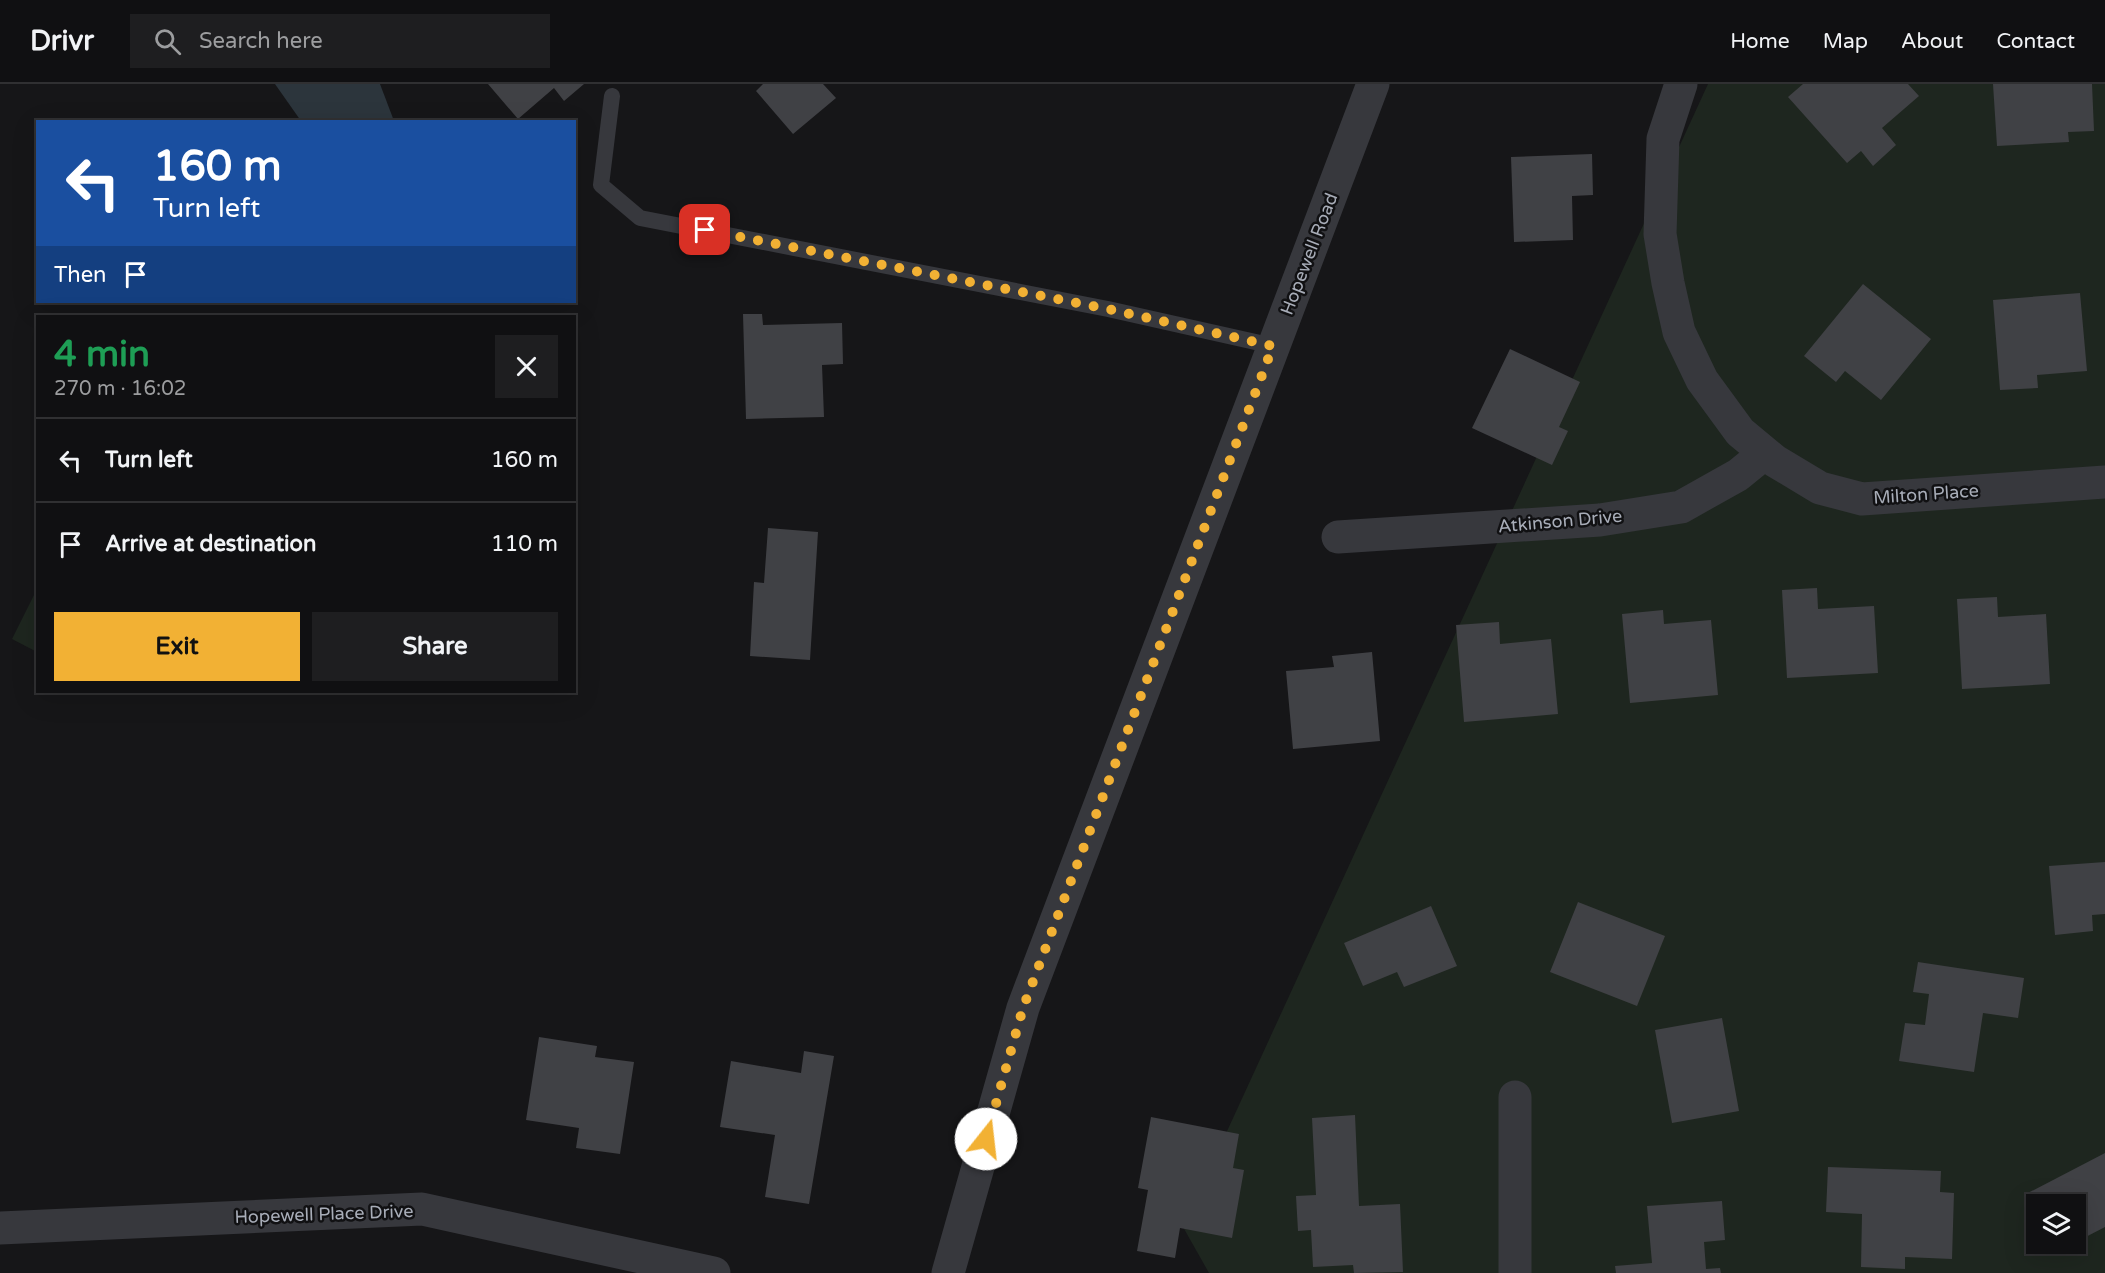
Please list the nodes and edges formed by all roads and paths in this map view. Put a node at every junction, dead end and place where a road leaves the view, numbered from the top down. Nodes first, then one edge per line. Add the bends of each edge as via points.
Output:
1 (1373, 84) edge
2 (1681, 84) edge
3 (612, 96) dead end
4 (1273, 346) junction
5 (1765, 453) junction
6 (2105, 482) edge
7 (1338, 537) dead end
8 (1515, 1097) dead end
9 (0, 1228) edge
10 (714, 1273) edge
11 (948, 1273) edge
12 (1515, 1273) edge

1 - 4 street, Hopewell Road
2 - 5 street, Milton Place via 1663,139 1660,234 1679,332 1702,380 1740,432
3 - 4 lane via 601,185 640,218 1108,309
4 - 11 street, Hopewell Road via 1023,1008
5 - 6 street, Milton Place via 1820,488 1862,499
5 - 7 street, Atkinson Drive via 1738,475 1681,507 1600,520
8 - 12 street
9 - 10 street, Hopewell Place Drive via 422,1209

